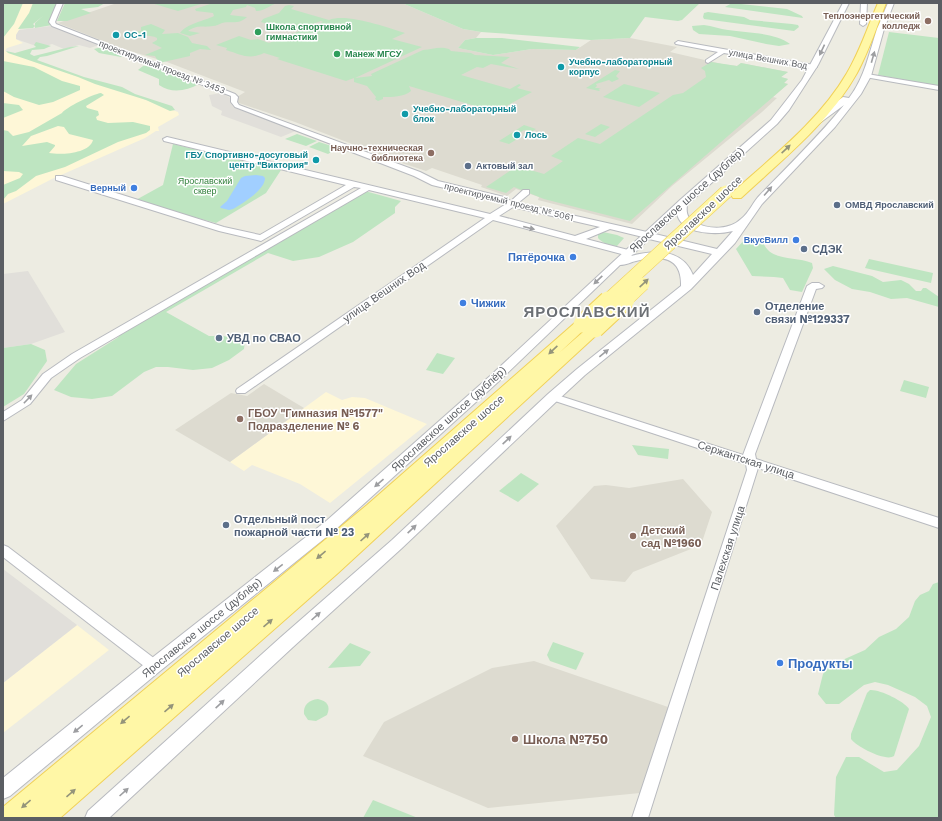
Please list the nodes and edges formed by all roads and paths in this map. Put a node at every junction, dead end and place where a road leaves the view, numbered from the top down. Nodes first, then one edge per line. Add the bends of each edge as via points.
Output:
1 (60, 3) edge
2 (846, 3) edge
3 (864, 3) edge
4 (872, 3) edge
5 (882, 3) edge
6 (891, 3) edge
7 (861, 28) joint
8 (678, 43) dead end
9 (722, 51) junction
10 (708, 61) dead end
11 (814, 67) junction
12 (867, 76) junction
13 (939, 88) edge
14 (829, 90) dead end
15 (858, 92) junction
16 (814, 123) junction
17 (167, 139) dead end
18 (375, 158) joint
19 (59, 178) dead end
20 (353, 184) junction
21 (368, 187) junction
22 (526, 192) dead end
23 (732, 193) junction
24 (683, 202) junction
25 (512, 204) junction
26 (492, 217) junction
27 (744, 222) junction
28 (615, 228) junction
29 (647, 235) junction
30 (572, 239) junction
31 (629, 253) junction
32 (719, 253) junction
33 (614, 265) junction
34 (819, 286) dead end
35 (686, 287) junction
36 (588, 326) junction
37 (241, 392) dead end
38 (552, 397) junction
39 (3, 417) edge
40 (751, 461) junction
41 (393, 493) junction
42 (939, 523) edge
43 (330, 526) junction
44 (3, 550) edge
45 (154, 666) junction
46 (3, 790) edge
47 (9, 818) edge
48 (41, 818) edge
49 (95, 818) edge
50 (640, 818) edge

1 - 18 street, проектируемый проезд № 3453 via 52,22 54,25 233,95 237,106
2 -> 11 street, Ярославское шоссе (дублёр)
3 - 7 street
4 - 7 main road
5 - 16 main road, Ярославское шоссе via 852,73
12 -> 6 street
8 - 9 street, улица Вешних Вод
9 - 10 street, улица Вешних Вод
9 - 11 street, улица Вешних Вод
11 - 24 street, Ярославское шоссе (дублёр) via 797,95 778,117
12 - 13 street
12 - 15 street
14 - 23 main road, Ярославское шоссе via 804,120
15 - 16 street via 841,101
27 -> 15 street via 774,184 832,125
23 -> 16 main road, Ярославское шоссе
17 - 20 street
18 - 25 street, проектируемый проезд № 5061 via 435,183
19 - 20 street via 222,229 261,238
20 - 21 street
21 - 26 street
39 -> 21 street via 26,402 47,376 76,356
22 - 25 street, улица Вешних Вод
23 - 36 main road, Ярославское шоссе, bridge
24 - 27 street via 683,217 695,227 723,230
24 - 29 street, Ярославское шоссе (дублёр)
25 - 26 street, улица Вешних Вод
25 - 28 street, проектируемый проезд № 5061
26 -> 30 street
26 - 37 street, улица Вешних Вод
27 - 32 street
28 - 29 street, проектируемый проезд № 5061
28 - 30 street via 598,228 585,237
29 - 31 street, Ярославское шоссе (дублёр)
29 - 32 street
30 - 31 street
31 - 33 street, Ярославское шоссе (дублёр)
32 - 35 street
33 - 35 street via 644,255 668,256 686,270
33 -> 43 street, Ярославское шоссе (дублёр) via 494,379
34 - 40 street, Палехская улица via 812,286 805,302 749,454
38 -> 35 street
36 -> 41 main road, Ярославское шоссе
48 -> 36 main road, Ярославское шоссе via 331,568
38 - 40 street, Сержантская улица
49 -> 38 street via 397,544
40 - 42 street, Сержантская улица
40 - 50 street, Палехская улица via 753,470
41 - 43 street
41 -> 47 main road, Ярославское шоссе
43 -> 45 street, Ярославское шоссе (дублёр)
44 - 45 street
45 -> 46 street, Ярославское шоссе (дублёр)

